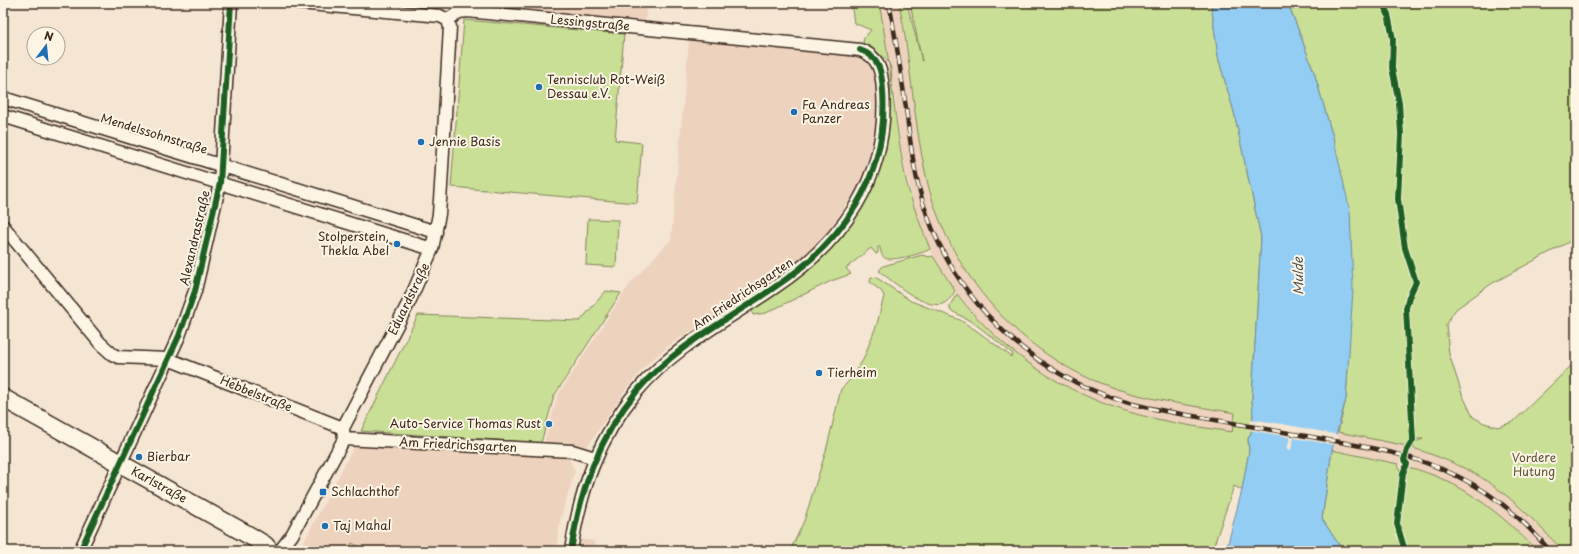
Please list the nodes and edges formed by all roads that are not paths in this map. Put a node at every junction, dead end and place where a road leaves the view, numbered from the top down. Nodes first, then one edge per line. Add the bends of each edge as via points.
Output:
1 (231, 3) edge
2 (300, 3) edge
3 (458, 7) edge
4 (448, 20) junction
5 (860, 50) joint
6 (3, 98) edge
7 (3, 116) edge
8 (219, 166) junction
9 (220, 183) junction
10 (3, 226) edge
11 (436, 232) junction
12 (432, 249) junction
13 (168, 359) junction
14 (3, 398) edge
15 (343, 433) junction
16 (595, 458) junction
17 (120, 463) junction
18 (80, 551) edge
19 (270, 551) edge
20 (280, 551) edge
21 (571, 551) edge

1 - 8 street, Alexandrastraße
2 - 4 street via 440,16
3 - 4 street, Lessingstraße
3 - 5 street, Lessingstraße via 467,11
4 - 11 street, Eduardstraße via 450,27 444,156
5 - 16 street, Am Friedrichsgarten via 871,55 877,63 882,78 884,100 878,155 855,208 828,244 800,269 667,360 620,414
6 - 8 street, Mendelssohnstraße
7 - 9 street
8 - 9 street, Alexandrastraße
8 - 11 street, Mendelssohnstraße
9 - 12 street
9 - 13 street, Alexandrastraße via 195,291
10 - 13 street via 100,343 112,354 121,358
11 - 12 street, Eduardstraße
12 - 15 street, Eduardstraße via 409,302
13 - 15 street, Hebbelstraße
13 - 17 street, Alexandrastraße
14 - 17 main road, Karlstraße
15 - 16 street, Am Friedrichsgarten via 572,450
15 - 20 street, Eduardstraße via 292,535
16 - 21 street, Am Friedrichsgarten via 578,509
17 - 18 street, Alexandrastraße
17 - 19 main road, Karlstraße via 252,537

